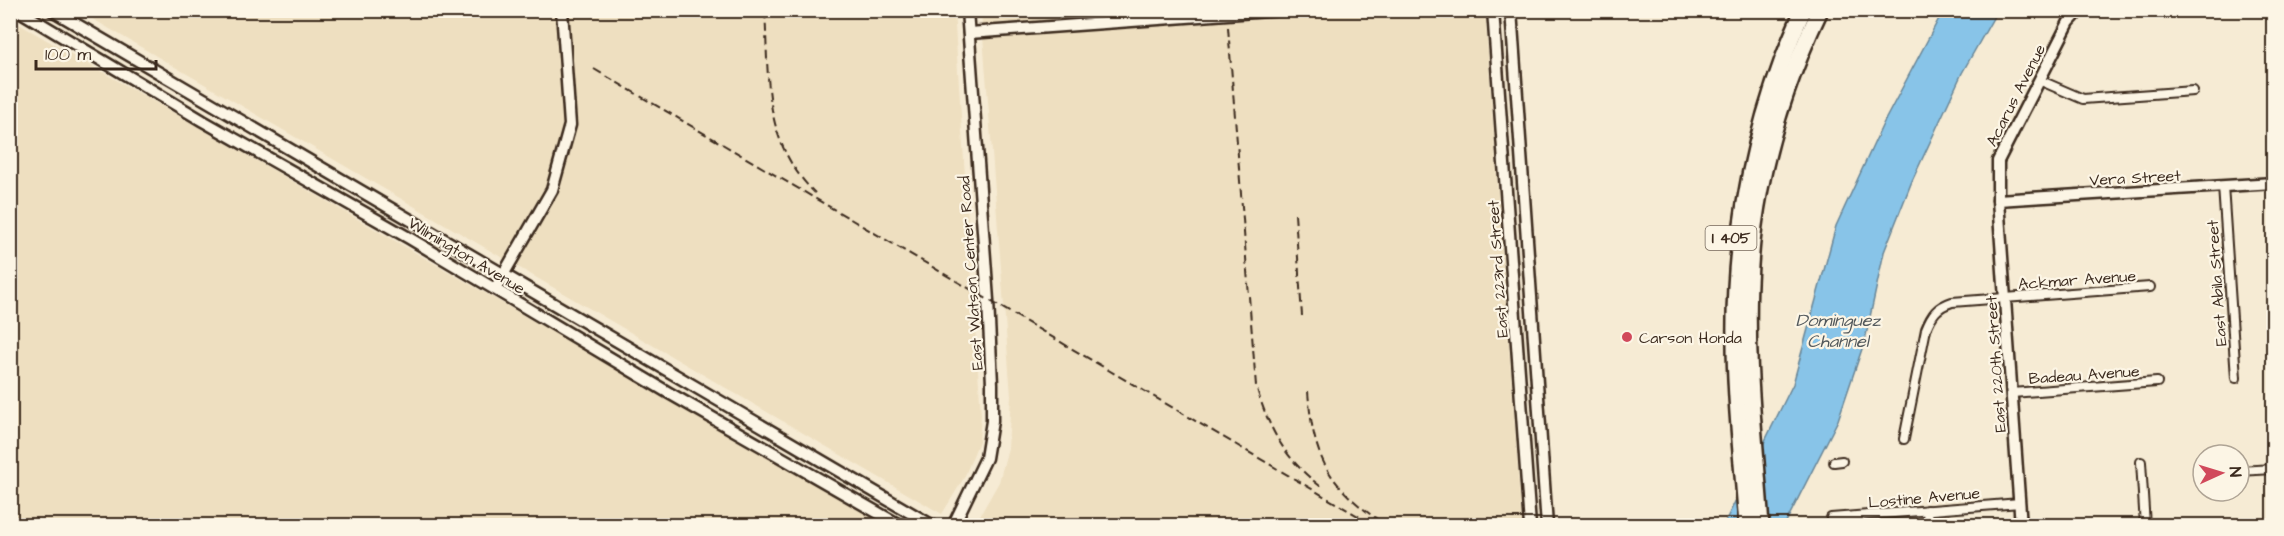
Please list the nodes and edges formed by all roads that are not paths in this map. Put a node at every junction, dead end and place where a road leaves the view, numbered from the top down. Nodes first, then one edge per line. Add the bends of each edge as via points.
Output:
1 (18, 10) edge
2 (52, 10) edge
3 (562, 10) edge
4 (967, 10) edge
5 (1283, 10) edge
6 (1493, 10) edge
7 (1510, 10) edge
8 (1794, 10) edge
9 (1803, 10) edge
10 (1810, 10) edge
11 (1820, 10) edge
12 (2080, 10) edge
13 (969, 33) junction
14 (2039, 81) junction
15 (2193, 91) dead end
16 (2274, 183) edge
17 (2223, 186) junction
18 (1998, 200) junction
19 (502, 273) junction
20 (2150, 287) dead end
21 (495, 289) junction
22 (2005, 298) junction
23 (2235, 378) dead end
24 (2157, 382) dead end
25 (2012, 393) junction
26 (1904, 439) dead end
27 (1748, 447) junction
28 (2141, 462) dead end
29 (2274, 469) edge
30 (2251, 470) edge
31 (2020, 502) junction
32 (1927, 510) junction
33 (1832, 521) edge
34 (1740, 523) edge
35 (901, 525) edge
36 (933, 525) edge
37 (953, 525) edge
38 (1530, 525) edge
39 (1547, 525) edge
40 (1753, 525) edge
41 (1761, 525) edge
42 (1928, 525) edge
43 (2021, 525) edge
44 (2145, 525) edge

1 - 21 main road, Wilmington Avenue
2 - 19 main road, Wilmington Avenue
3 - 19 main road via 570,124 552,190
4 - 13 main road, East Watson Center Road
5 - 13 main road
6 - 38 main road, East 223rd Street
7 - 39 main road, East 223rd Street
8 - 34 highway, I 405 via 1756,113 1734,212 1728,266 1725,328
9 - 27 highway via 1764,116 1745,198 1735,344
10 - 27 highway via 1765,133 1746,230 1741,267 1740,345
11 - 27 highway, I 405 via 1779,113 1756,215 1750,264
12 - 14 main road, Acarus Avenue via 2069,22
13 - 37 main road, East Watson Center Road via 988,300 992,420 986,458
14 - 15 street via 2083,99
14 - 18 main road, Acarus Avenue via 1998,161
16 - 17 main road, Vera Street
17 - 18 main road, Vera Street
17 - 23 street, East Abila Street
18 - 22 main road, East 220th Street
19 - 21 main road
19 - 36 main road, Wilmington Avenue
20 - 22 street, Ackmar Avenue
21 - 35 main road, Wilmington Avenue
22 - 25 main road, East 220th Street
22 - 26 street, Ackmar Avenue via 1952,302 1930,317
24 - 25 street, Badeau Avenue
25 - 31 main road, East 220th Street
27 - 34 highway
27 - 40 highway
27 - 41 highway, I 405
28 - 44 street
29 - 30 street
31 - 32 street, Lostine Avenue
31 - 43 main road, East 220th Street
32 - 33 street, Lostine Avenue
32 - 42 street

